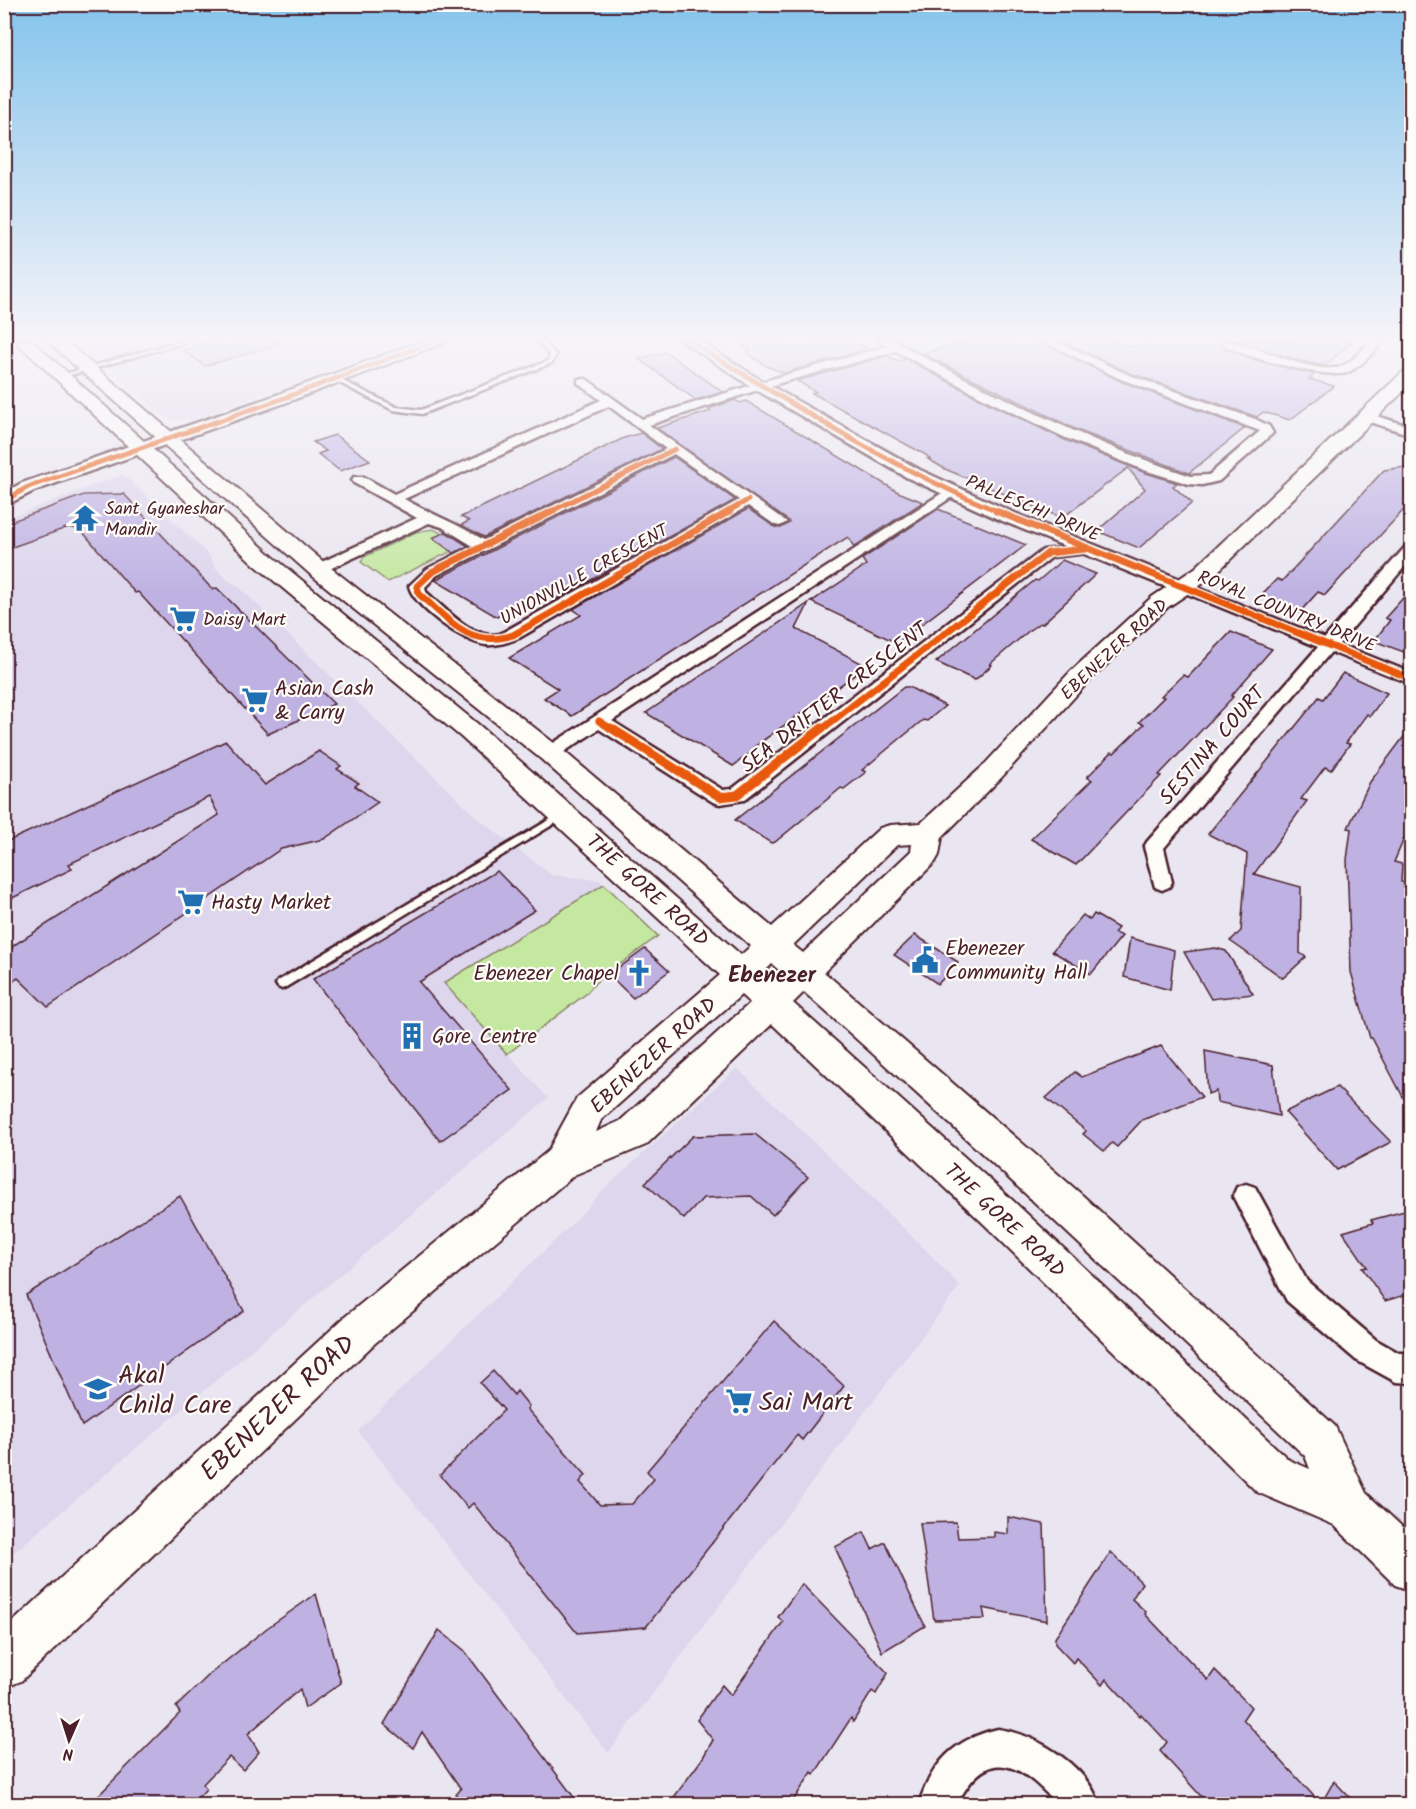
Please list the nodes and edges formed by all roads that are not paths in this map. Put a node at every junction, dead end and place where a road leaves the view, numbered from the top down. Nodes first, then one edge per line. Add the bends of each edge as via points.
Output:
1 (114, 424) edge
2 (149, 424) edge
3 (220, 424) edge
4 (558, 424) edge
5 (639, 424) edge
6 (827, 424) edge
7 (1045, 424) edge
8 (1256, 424) edge
9 (1359, 424) edge
10 (1391, 424) edge
11 (1412, 431) edge
12 (169, 442) junction
13 (675, 449) junction
14 (143, 451) junction
15 (359, 480) dead end
16 (950, 492) junction
17 (393, 499) junction
18 (748, 500) junction
19 (5, 501) edge
20 (428, 518) junction
21 (780, 522) dead end
22 (1045, 532) junction
23 (482, 544) junction
24 (1412, 548) edge
25 (1088, 549) junction
26 (1048, 553) junction
27 (318, 569) junction
28 (1183, 587) junction
29 (1329, 646) junction
30 (1412, 679) edge
31 (598, 721) junction
32 (550, 753) junction
33 (564, 814) junction
34 (928, 833) junction
35 (1162, 882) dead end
36 (772, 946) junction
37 (803, 973) junction
38 (741, 975) junction
39 (282, 984) dead end
40 (772, 1003) junction
41 (561, 1163) junction
42 (1246, 1196) dead end
43 (1412, 1368) edge
44 (1350, 1509) junction
45 (1412, 1568) edge
46 (4, 1664) edge
47 (938, 1804) edge
48 (1081, 1804) edge

1 - 14 main road, THE GORE ROAD
2 - 12 main road, THE GORE ROAD
3 - 12 street
4 - 17 street
5 - 13 street
6 - 16 street, PALLESCHI DRIVE
7 - 8 street via 1189,480 1202,481 1214,478 1267,433
9 - 28 main road, EBENEZER ROAD via 1203,573
10 - 11 street
12 - 14 street
12 - 27 main road, THE GORE ROAD
13 - 18 street
13 - 23 street, UNIONVILLE CRESCENT
14 - 19 street via 42,496
14 - 33 main road, THE GORE ROAD via 263,560
15 - 17 street
16 - 22 street, PALLESCHI DRIVE
16 - 31 street
17 - 20 street
18 - 21 street
18 - 23 street, UNIONVILLE CRESCENT via 498,640 471,635 419,594 417,586 432,572
20 - 23 street
20 - 27 street
22 - 25 street, PALLESCHI DRIVE
22 - 26 street
24 - 29 street
25 - 26 street
25 - 28 street, PALLESCHI DRIVE
26 - 31 street, SEA DRIFTER CRESCENT via 737,795 720,797
27 - 32 main road, THE GORE ROAD
28 - 29 street, ROYAL COUNTRY DRIVE
28 - 34 main road, EBENEZER ROAD via 1160,602 1079,677 992,772
29 - 30 street, ROYAL COUNTRY DRIVE
29 - 35 street, SESTINA COURT via 1154,847
31 - 32 street
32 - 36 main road, THE GORE ROAD
33 - 38 main road, THE GORE ROAD
33 - 39 lane
34 - 36 main road, EBENEZER ROAD via 890,835
34 - 37 main road, EBENEZER ROAD via 925,855
36 - 37 main road, THE GORE ROAD
36 - 38 main road, EBENEZER ROAD
37 - 40 main road, EBENEZER ROAD
37 - 44 main road, THE GORE ROAD via 1068,1207 1320,1441
38 - 40 main road, THE GORE ROAD
38 - 41 main road, EBENEZER ROAD via 588,1109
40 - 41 main road, EBENEZER ROAD via 633,1133
40 - 44 main road, THE GORE ROAD via 997,1211 1273,1476
41 - 46 main road, EBENEZER ROAD via 339,1348
42 - 43 street via 1297,1291 1366,1350 1396,1367
44 - 45 main road, THE GORE ROAD
47 - 48 street via 962,1762 990,1746 1023,1751 1059,1778

